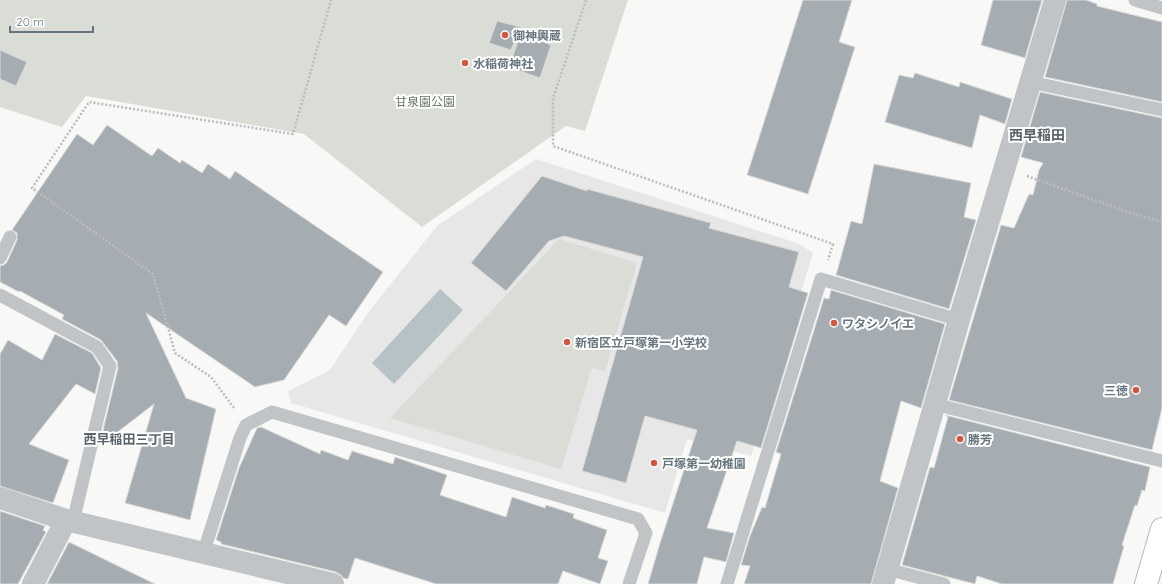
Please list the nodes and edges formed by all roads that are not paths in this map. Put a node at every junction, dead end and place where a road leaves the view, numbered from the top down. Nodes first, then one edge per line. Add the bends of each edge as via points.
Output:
1 (1055, 0) edge
2 (1135, 0) edge
3 (1162, 8) edge
4 (1030, 82) junction
5 (1162, 110) edge
6 (10, 237) dead end
7 (0, 258) edge
8 (0, 295) edge
9 (959, 320) junction
10 (934, 404) junction
11 (1162, 461) edge
12 (0, 498) edge
13 (69, 521) junction
14 (1162, 529) edge
15 (203, 554) junction
16 (885, 577) edge
17 (33, 584) edge
18 (333, 584) edge
19 (630, 584) edge
20 (728, 584) edge
21 (944, 584) edge
22 (1146, 584) edge

1 - 4 street
2 - 3 lane
4 - 5 lane
4 - 9 street
6 - 7 lane
8 - 13 lane via 97,347 110,366
9 - 10 street
9 - 20 lane via 821,279
10 - 11 lane
10 - 16 street
12 - 13 street
13 - 15 street
13 - 17 street
14 - 22 main road
15 - 18 street
15 - 19 lane via 246,425 272,412 638,519 646,533
16 - 21 lane

